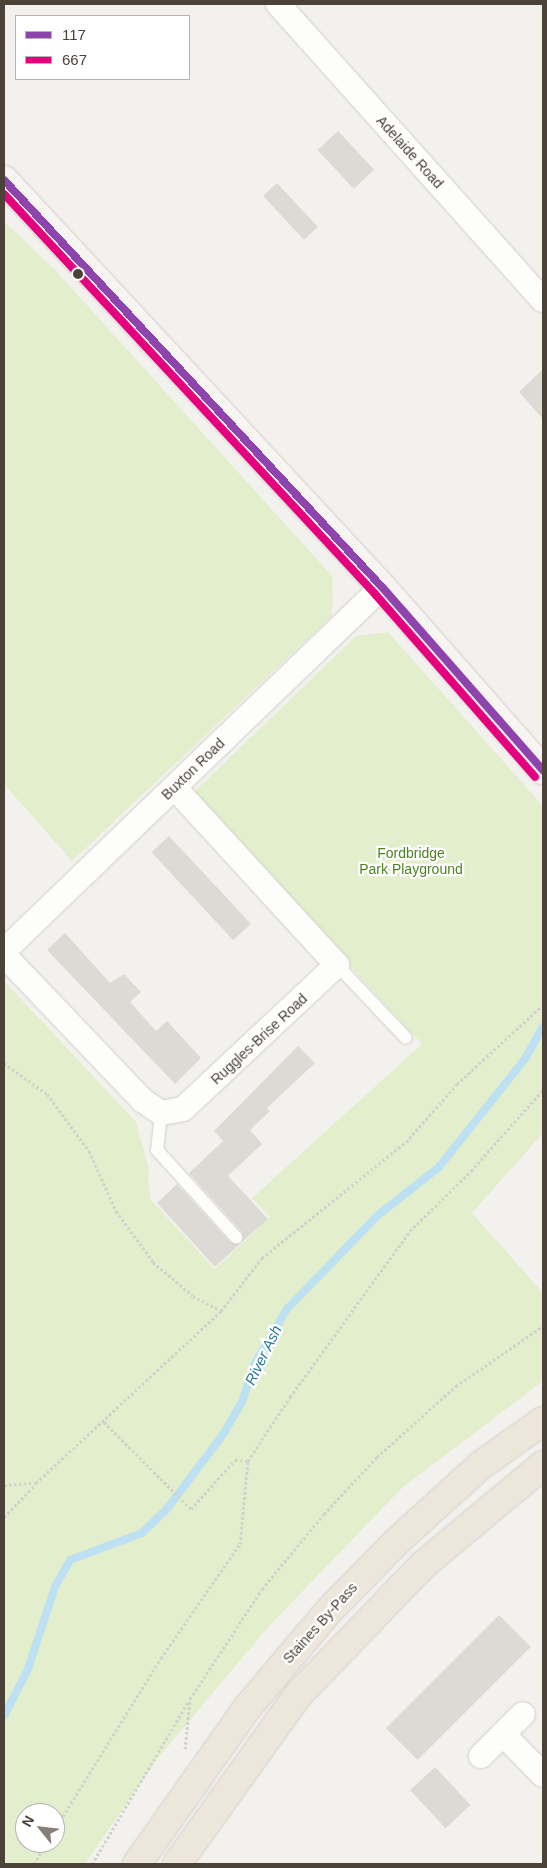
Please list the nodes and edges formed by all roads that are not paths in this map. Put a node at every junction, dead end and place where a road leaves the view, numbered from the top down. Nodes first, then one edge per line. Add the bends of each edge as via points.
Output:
1 (278, 4) edge
2 (4, 180) edge
3 (543, 300) edge
4 (382, 587) junction
5 (543, 770) edge
6 (174, 787) junction
7 (4, 951) edge
8 (4, 955) edge
9 (337, 965) junction
10 (406, 1038) dead end
11 (161, 1113) junction
12 (236, 1237) dead end
13 (543, 1421) edge
14 (543, 1465) edge
15 (523, 1714) dead end
16 (503, 1734) junction
17 (480, 1756) dead end
18 (543, 1775) edge
19 (137, 1864) edge
20 (177, 1864) edge

1 - 3 street, Adelaide Road
2 - 4 street
4 - 5 street
4 - 6 street, Buxton Road
6 - 7 street, Buxton Road
6 - 9 street
8 - 11 street via 142,1100
9 - 10 lane
9 - 11 street, Ruggles-Brise Road via 183,1109
11 - 12 lane via 157,1150
13 - 19 highway, Staines By-Pass via 481,1465 394,1544 327,1613 246,1708
14 - 20 highway via 423,1564 298,1695
15 - 16 street
16 - 17 street
16 - 18 street

